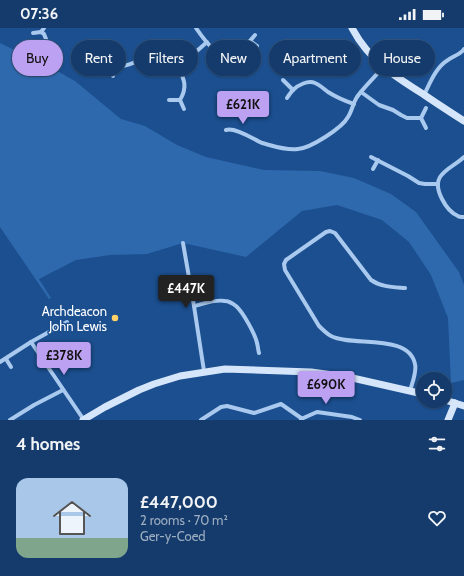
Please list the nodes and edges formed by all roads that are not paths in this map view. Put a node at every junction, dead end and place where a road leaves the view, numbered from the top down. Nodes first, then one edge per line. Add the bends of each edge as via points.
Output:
1 (196, 28) edge
2 (354, 29) edge
3 (43, 30) edge
4 (33, 32) dead end
5 (255, 35) dead end
6 (46, 38) dead end
7 (251, 40) edge
8 (206, 41) edge
9 (206, 43) edge
10 (464, 49) edge
11 (198, 50) edge
12 (369, 52) edge
13 (182, 76) edge
14 (376, 76) edge
15 (395, 76) edge
16 (283, 80) dead end
17 (293, 90) junction
18 (361, 92) junction
19 (424, 95) junction
20 (287, 98) dead end
21 (169, 100) dead end
22 (180, 100) junction
23 (354, 104) junction
24 (426, 108) dead end
25 (184, 109) dead end
26 (421, 118) junction
27 (464, 121) edge
28 (426, 128) dead end
29 (226, 130) dead end
30 (265, 137) dead end
31 (264, 143) junction
32 (371, 157) dead end
33 (464, 157) edge
34 (378, 160) junction
35 (373, 169) dead end
36 (438, 184) junction
37 (464, 217) edge
38 (183, 244) dead end
39 (405, 288) dead end
40 (194, 306) junction
41 (67, 322) dead end
42 (30, 342) junction
43 (259, 352) dead end
44 (6, 359) junction
45 (0, 362) edge
46 (11, 367) dead end
47 (204, 371) junction
48 (63, 390) junction
49 (410, 391) junction
50 (416, 392) edge
51 (454, 403) joint
52 (464, 406) edge
53 (300, 419) edge
54 (10, 420) edge
55 (84, 420) edge
56 (201, 420) edge
57 (360, 420) edge
58 (448, 420) edge

1 - 8 street
2 - 12 street
3 - 4 street
3 - 6 street
5 - 7 street
9 - 11 street
10 - 19 street via 441,66
13 - 22 street via 184,93
14 - 18 street
15 - 19 street
16 - 17 street
17 - 20 street
17 - 23 street via 304,83 316,83 338,98
18 - 23 street
18 - 26 street via 379,105 407,118
19 - 27 street
21 - 22 street
22 - 25 street
23 - 31 street via 343,124 307,147 289,149
24 - 26 street
26 - 28 street
29 - 31 street via 232,129
30 - 31 street
32 - 34 street
33 - 36 street via 441,175
34 - 35 street
34 - 36 street via 419,183
36 - 37 street via 438,189 452,212
38 - 40 street
39 - 49 street via 376,284 335,233 330,231 286,260 284,264 285,270 319,326 332,337 396,345 409,353 415,365
40 - 43 street via 220,300 231,302 247,322 258,344
40 - 47 street
41 - 42 street
42 - 44 street
42 - 48 street
44 - 45 street
44 - 46 street
47 - 49 street via 225,369 312,372
47 - 55 street via 139,390
48 - 54 street
48 - 55 street
49 - 50 street
51 - 52 street
51 - 58 street
53 - 56 street via 281,404 254,413 227,406 221,407
53 - 57 street via 317,412

